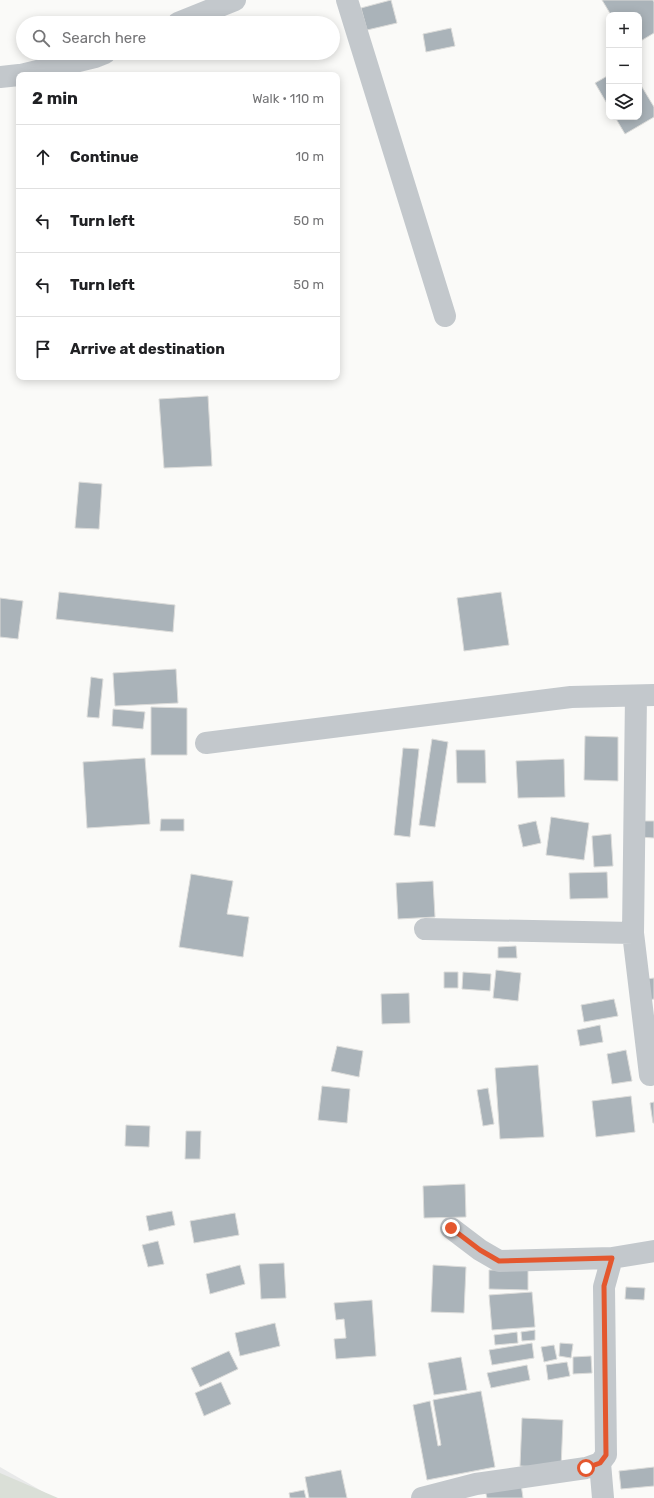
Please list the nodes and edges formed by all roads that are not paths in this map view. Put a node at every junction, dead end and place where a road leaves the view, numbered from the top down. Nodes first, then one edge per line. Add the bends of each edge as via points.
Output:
1 (235, 0) edge
2 (347, 0) edge
3 (195, 16) edge
4 (82, 60) edge
5 (32, 72) edge
6 (16, 75) edge
7 (0, 77) edge
8 (445, 316) dead end
9 (645, 695) edge
10 (206, 743) dead end
11 (425, 929) dead end
12 (633, 933) junction
13 (650, 1076) dead end
14 (451, 1228) dead end
15 (654, 1251) edge
16 (612, 1258) junction
17 (600, 1463) junction
18 (422, 1498) edge
19 (603, 1498) edge

1 - 3 street
2 - 8 street
4 - 5 street
6 - 7 street
9 - 10 street via 571,697
9 - 12 street
11 - 12 street
12 - 13 street
14 - 16 street via 499,1261
15 - 16 street
16 - 17 street via 604,1286 606,1455
17 - 18 street via 586,1468 476,1484
17 - 19 street

